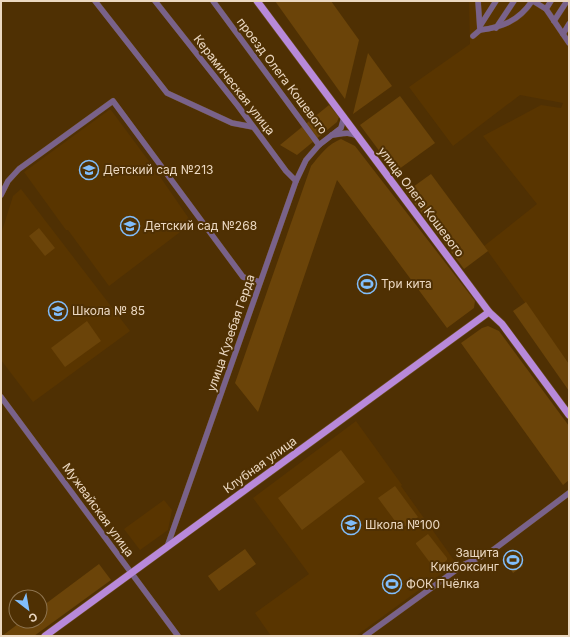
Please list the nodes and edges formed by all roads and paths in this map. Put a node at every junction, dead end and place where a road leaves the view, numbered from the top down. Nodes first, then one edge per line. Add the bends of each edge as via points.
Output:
1 (95, 1) edge
2 (155, 1) edge
3 (213, 1) edge
4 (258, 1) edge
5 (478, 1) edge
6 (496, 1) edge
7 (514, 1) edge
8 (532, 1) edge
9 (551, 1) edge
10 (567, 1) edge
11 (546, 9) junction
12 (554, 21) junction
13 (569, 24) edge
14 (480, 28) junction
15 (496, 28) junction
16 (563, 34) junction
17 (473, 36) dead end
18 (569, 43) edge
19 (344, 117) junction
20 (253, 128) junction
21 (332, 135) junction
22 (359, 138) junction
23 (319, 145) junction
24 (296, 181) junction
25 (1, 195) edge
26 (260, 282) junction
27 (489, 312) junction
28 (1, 397) edge
29 (569, 415) edge
30 (569, 492) edge
31 (167, 547) junction
32 (131, 573) junction
33 (45, 636) edge
34 (178, 636) edge
35 (365, 636) edge

1 - 20 street via 167,93 232,123
2 - 20 street, Керамическая улица
3 - 23 street, проезд Олега Кошевого
4 - 19 main road, улица Олега Кошевого
5 - 14 street
6 - 14 street
7 - 15 street
8 - 11 street
8 - 15 street via 508,24
9 - 11 street
10 - 12 street
11 - 12 street
12 - 16 street
13 - 16 street
14 - 15 street
14 - 17 street
16 - 18 street
19 - 21 street, улица Кузебая Герда via 341,128
19 - 22 main road, улица Олега Кошевого
20 - 24 street, Керамическая улица
21 - 22 street via 345,133
21 - 23 street, улица Кузебая Герда
22 - 27 main road, улица Олега Кошевого
23 - 24 street, улица Кузебая Герда via 306,160
24 - 26 street, улица Кузебая Герда
25 - 26 street via 8,181 19,170 112,101 243,277
26 - 31 street, улица Кузебая Герда
27 - 29 main road, улица Олега Кошевого via 501,323
27 - 31 main road, Клубная улица
28 - 32 street, Мужвайская улица
30 - 35 street via 489,553 463,565
31 - 32 main road, Клубная улица
32 - 33 main road, Клубная улица
32 - 34 street, Мужвайская улица

